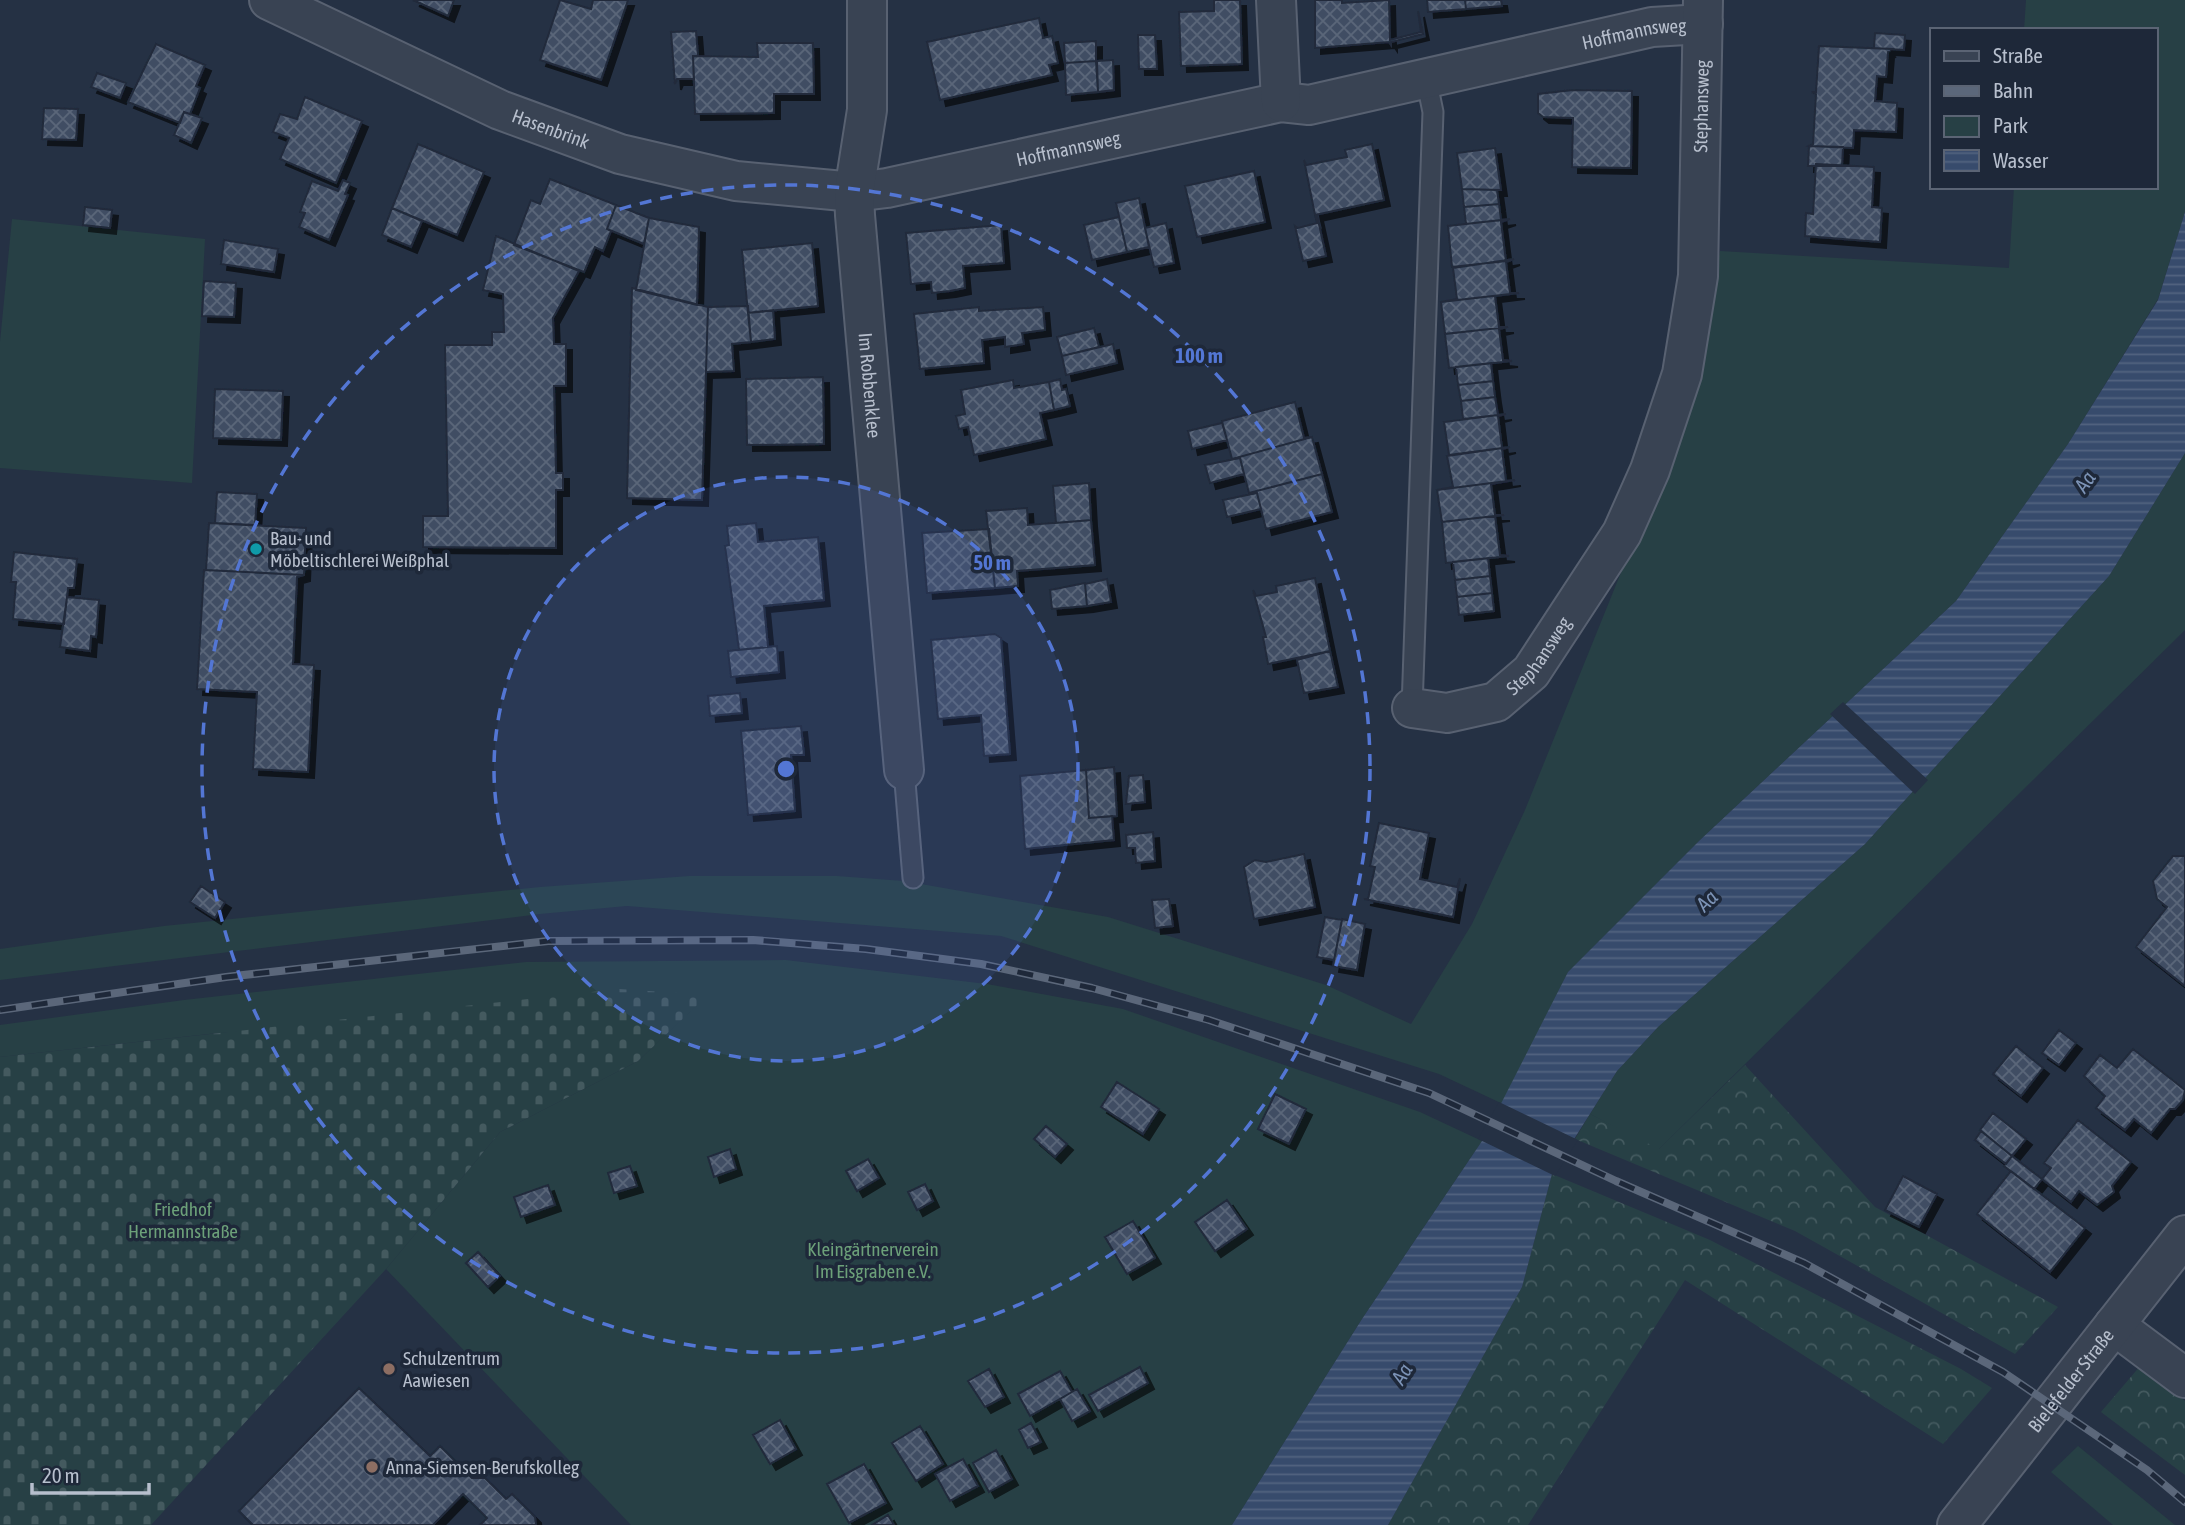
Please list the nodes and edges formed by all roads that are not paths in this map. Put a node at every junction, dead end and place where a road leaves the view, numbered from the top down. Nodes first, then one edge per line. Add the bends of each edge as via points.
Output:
1 (269, 0) edge
2 (867, 0) edge
3 (1276, 0) edge
4 (1703, 12) edge
5 (1426, 78) junction
6 (1281, 102) junction
7 (854, 192) junction
8 (1412, 708) joint
9 (904, 770) joint
10 (914, 878) dead end
11 (2185, 1236) edge
12 (2114, 1325) junction
13 (2185, 1378) edge
14 (1957, 1525) edge

1 - 7 street, Hasenbrink via 500,110 620,154 736,181
2 - 7 street, Im Robbenklee via 867,110
3 - 6 street
4 - 5 street, Hoffmannsweg
4 - 8 street, Stephansweg via 1698,276 1682,374 1650,470 1622,533 1531,672 1496,702 1447,713
5 - 6 street, Hoffmannsweg via 1310,105
5 - 8 lane, Stephansweg via 1433,112
6 - 7 street, Hoffmannsweg
7 - 9 street, Im Robbenklee
9 - 10 lane
11 - 12 street, Bielefelder Straße
12 - 13 street
12 - 14 street, Bielefelder Straße

